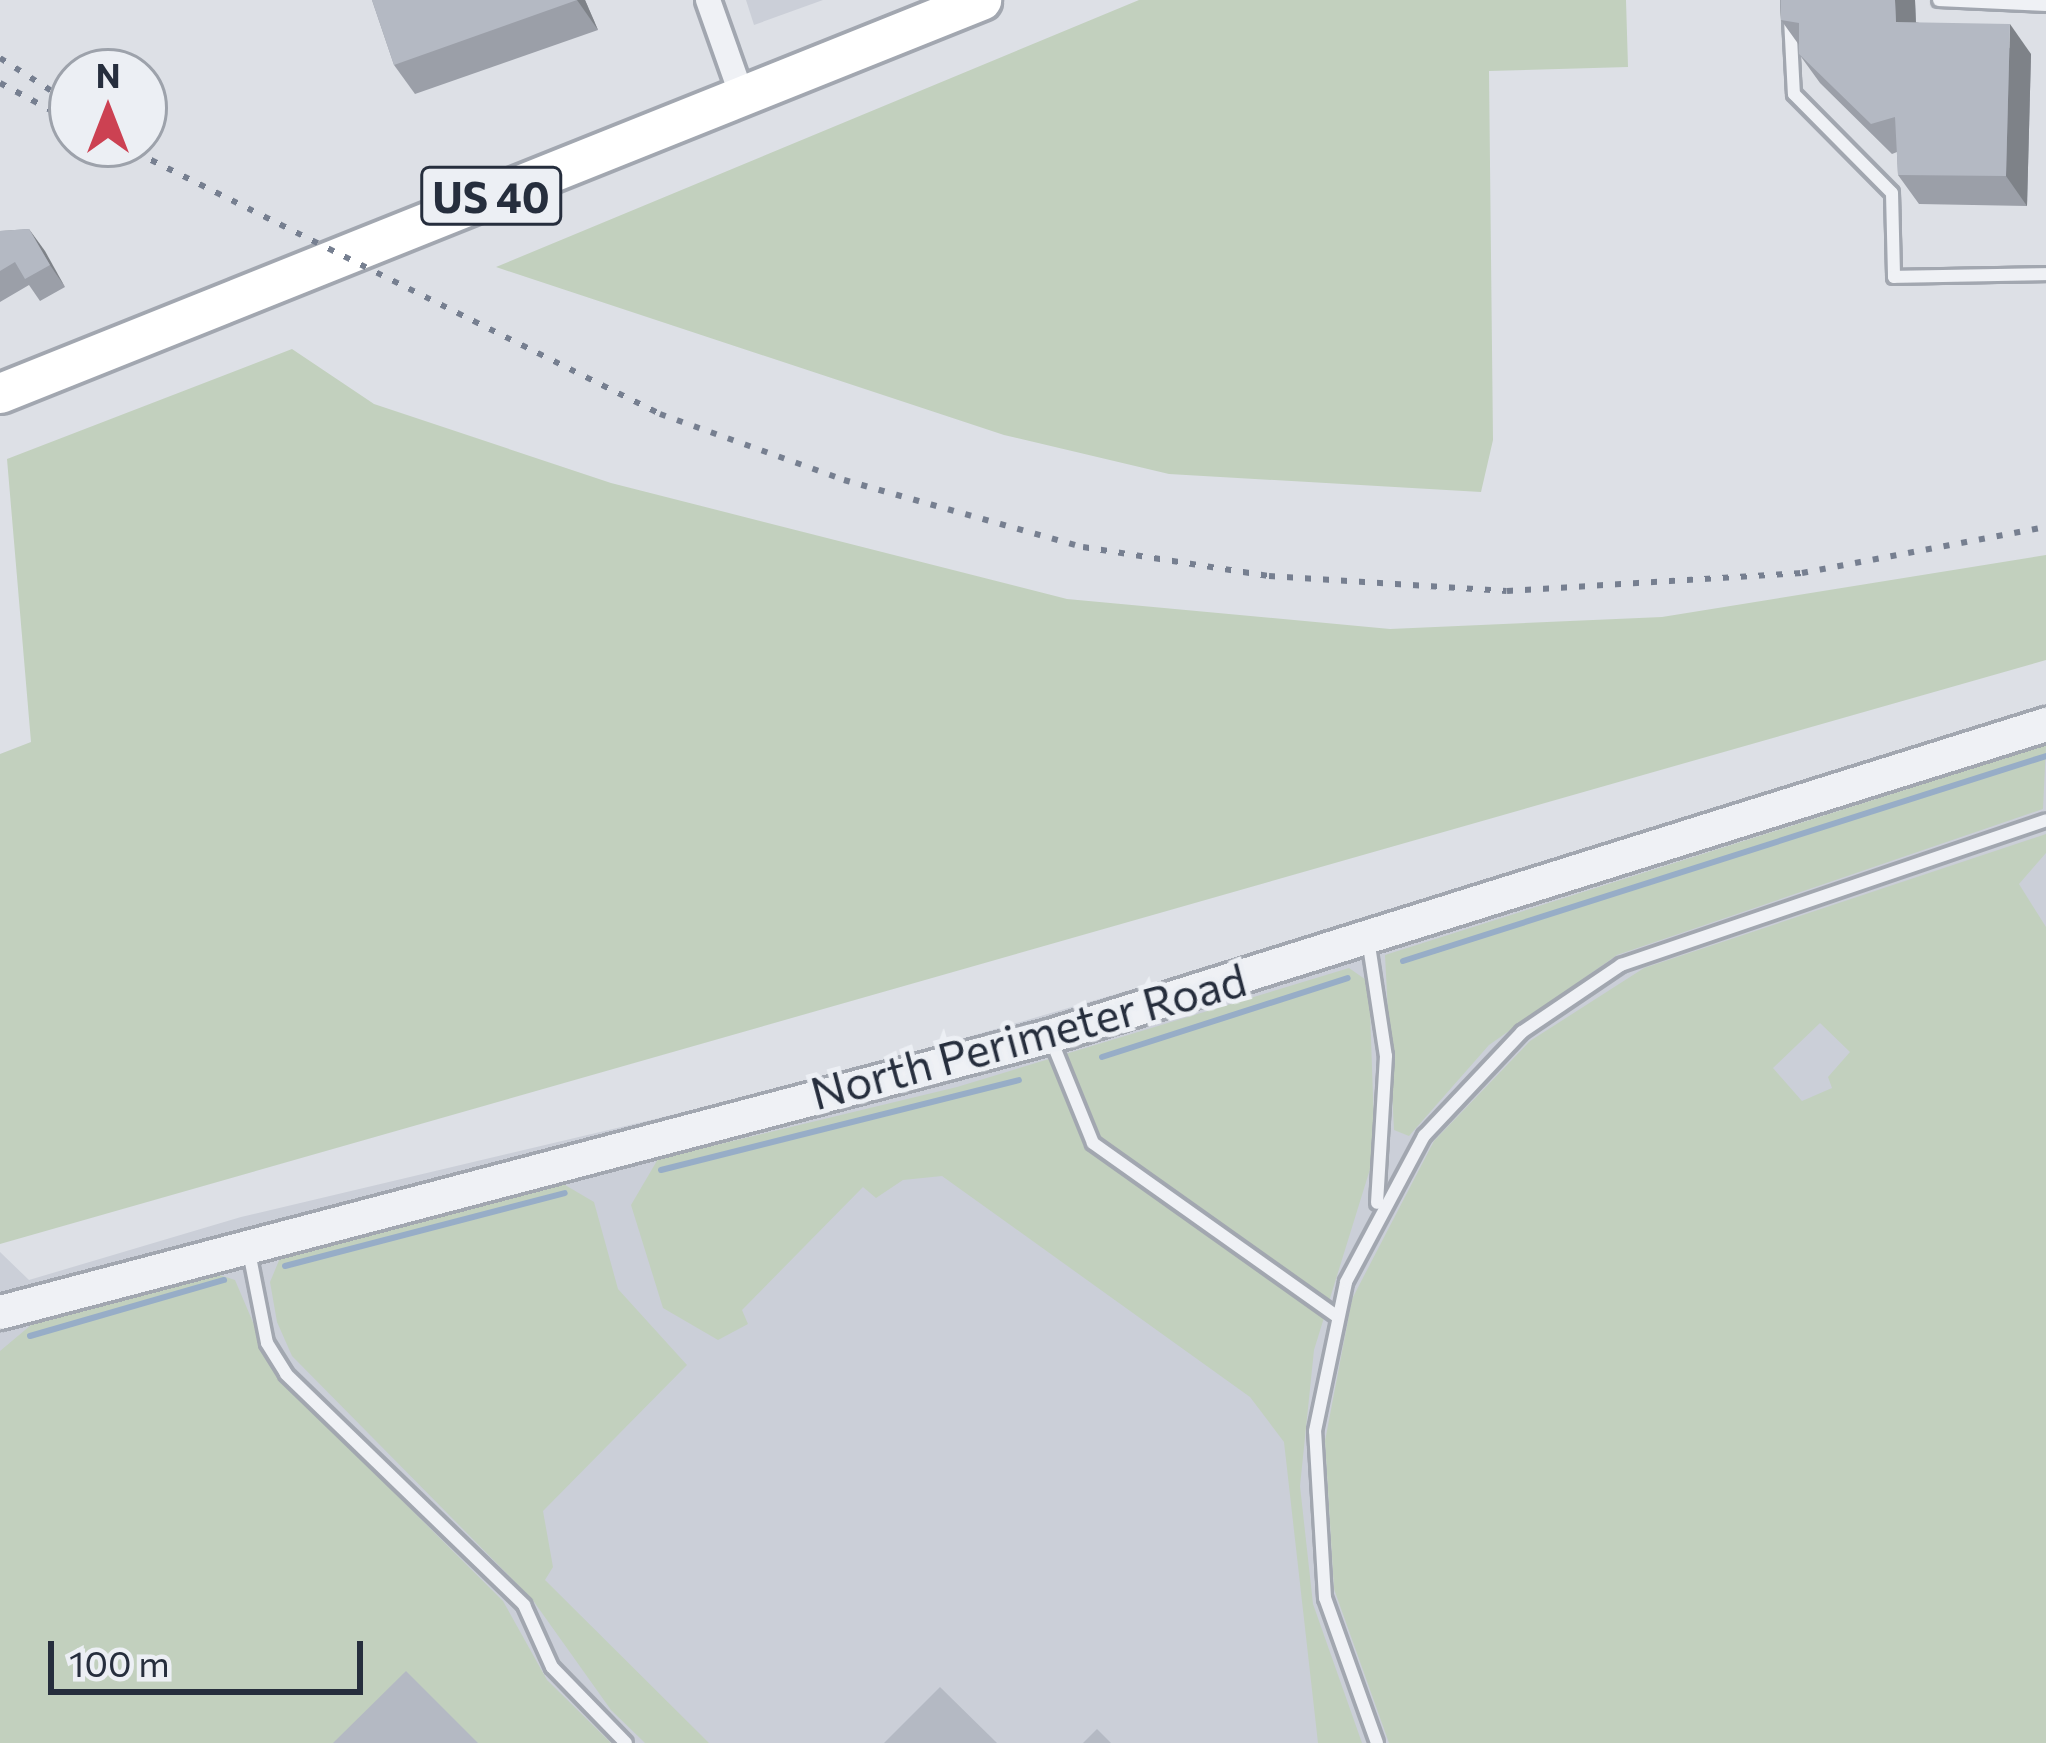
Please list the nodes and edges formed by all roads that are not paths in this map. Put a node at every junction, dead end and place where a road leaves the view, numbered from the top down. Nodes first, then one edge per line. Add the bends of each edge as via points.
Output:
1 (708, 0) edge
2 (981, 0) edge
3 (1789, 0) edge
4 (1939, 0) edge
5 (1968, 3) edge
6 (1990, 3) edge
7 (2046, 5) edge
8 (742, 95) junction
9 (2046, 274) edge
10 (0, 393) edge
11 (2046, 724) edge
12 (2046, 820) edge
13 (1368, 939) junction
14 (1049, 1036) junction
15 (1375, 1216) junction
16 (247, 1239) junction
17 (0, 1312) edge
18 (1336, 1316) junction
19 (626, 1743) edge
20 (1377, 1743) edge

1 - 8 street
2 - 8 main road, US 40
3 - 9 lane via 1794,94 1892,193 1894,277
4 - 5 lane
5 - 6 lane
6 - 7 lane
8 - 10 main road, US 40
11 - 13 street, North Perimeter Road
12 - 15 lane via 1621,965 1469,1082
13 - 14 street, North Perimeter Road
13 - 15 lane via 1386,1056
14 - 16 street, North Perimeter Road
14 - 18 lane via 1094,1143
15 - 18 lane
16 - 17 street, North Perimeter Road
16 - 19 lane via 267,1343 286,1373 524,1605 551,1667
18 - 20 lane via 1318,1398 1314,1527 1343,1668

